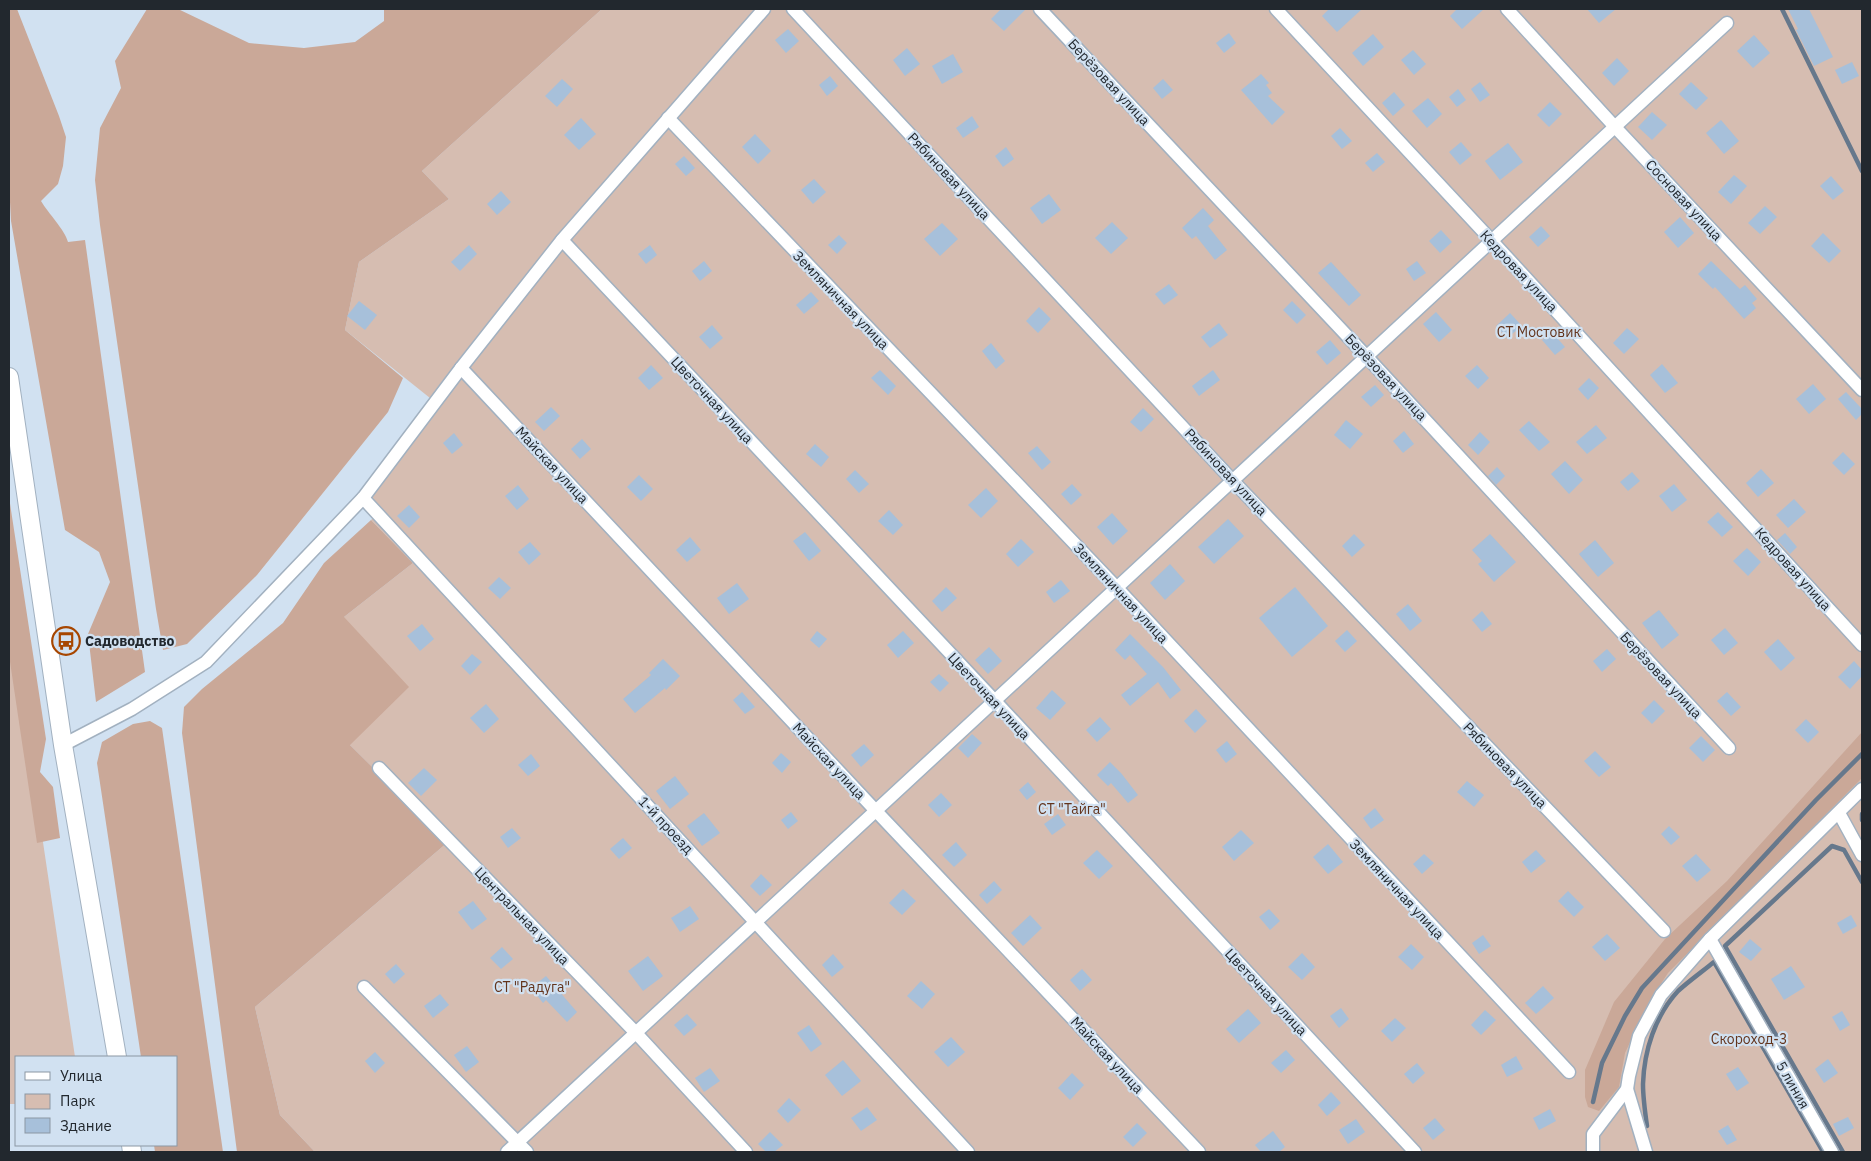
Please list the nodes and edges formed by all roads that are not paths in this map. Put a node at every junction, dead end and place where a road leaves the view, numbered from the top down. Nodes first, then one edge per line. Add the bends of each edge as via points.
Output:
1 (764, 9) edge
2 (793, 9) edge
3 (1040, 9) edge
4 (1276, 9) edge
5 (1508, 9) edge
6 (1727, 23) dead end
7 (668, 118) junction
8 (1615, 127) junction
9 (562, 240) junction
10 (1492, 241) junction
11 (1367, 357) junction
12 (461, 368) junction
13 (9, 378) edge
14 (1862, 390) edge
15 (1233, 481) junction
16 (363, 498) junction
17 (1116, 588) junction
18 (1862, 645) edge
19 (995, 701) junction
20 (64, 745) junction
21 (1729, 748) dead end
22 (379, 768) dead end
23 (1862, 789) edge
24 (876, 811) junction
25 (1839, 813) junction
26 (1862, 855) edge
27 (756, 922) junction
28 (1664, 931) dead end
29 (1710, 939) junction
30 (364, 987) dead end
31 (636, 1033) junction
32 (117, 1056) edge
33 (1569, 1072) dead end
34 (1627, 1089) junction
35 (518, 1142) junction
36 (507, 1152) edge
37 (527, 1152) edge
38 (746, 1152) edge
39 (968, 1152) edge
40 (1199, 1152) edge
41 (1415, 1152) edge
42 (1593, 1152) edge
43 (1646, 1152) edge
44 (1832, 1152) edge

1 - 7 street
2 - 15 street, Рябиновая улица
3 - 11 street, Берёзовая улица
4 - 10 street, Кедровая улица
5 - 8 street, Сосновая улица
6 - 8 street
7 - 9 street
7 - 17 street, Земляничная улица
8 - 10 street
8 - 14 street, Сосновая улица
9 - 12 street
9 - 19 street, Цветочная улица
10 - 11 street
10 - 18 street, Кедровая улица
11 - 15 street
11 - 21 street, Берёзовая улица
12 - 16 street
12 - 24 street, Майская улица
13 - 20 main road
15 - 17 street
15 - 28 street, Рябиновая улица
16 - 20 street via 206,662 132,709
16 - 27 street, 1-й проезд
17 - 19 street
17 - 33 street, Земляничная улица
19 - 24 street
19 - 41 street, Цветочная улица
20 - 32 main road
22 - 31 street, Центральная улица
23 - 25 street
24 - 27 street
24 - 40 street, Майская улица
25 - 26 street
25 - 29 street
27 - 31 street
27 - 39 street, 1-й проезд
29 - 34 street via 1661,994 1639,1036
29 - 44 street, 5 линия
30 - 35 street
31 - 35 street
31 - 38 street, Центральная улица
34 - 42 street via 1593,1134
34 - 43 street
35 - 36 street
35 - 37 street

